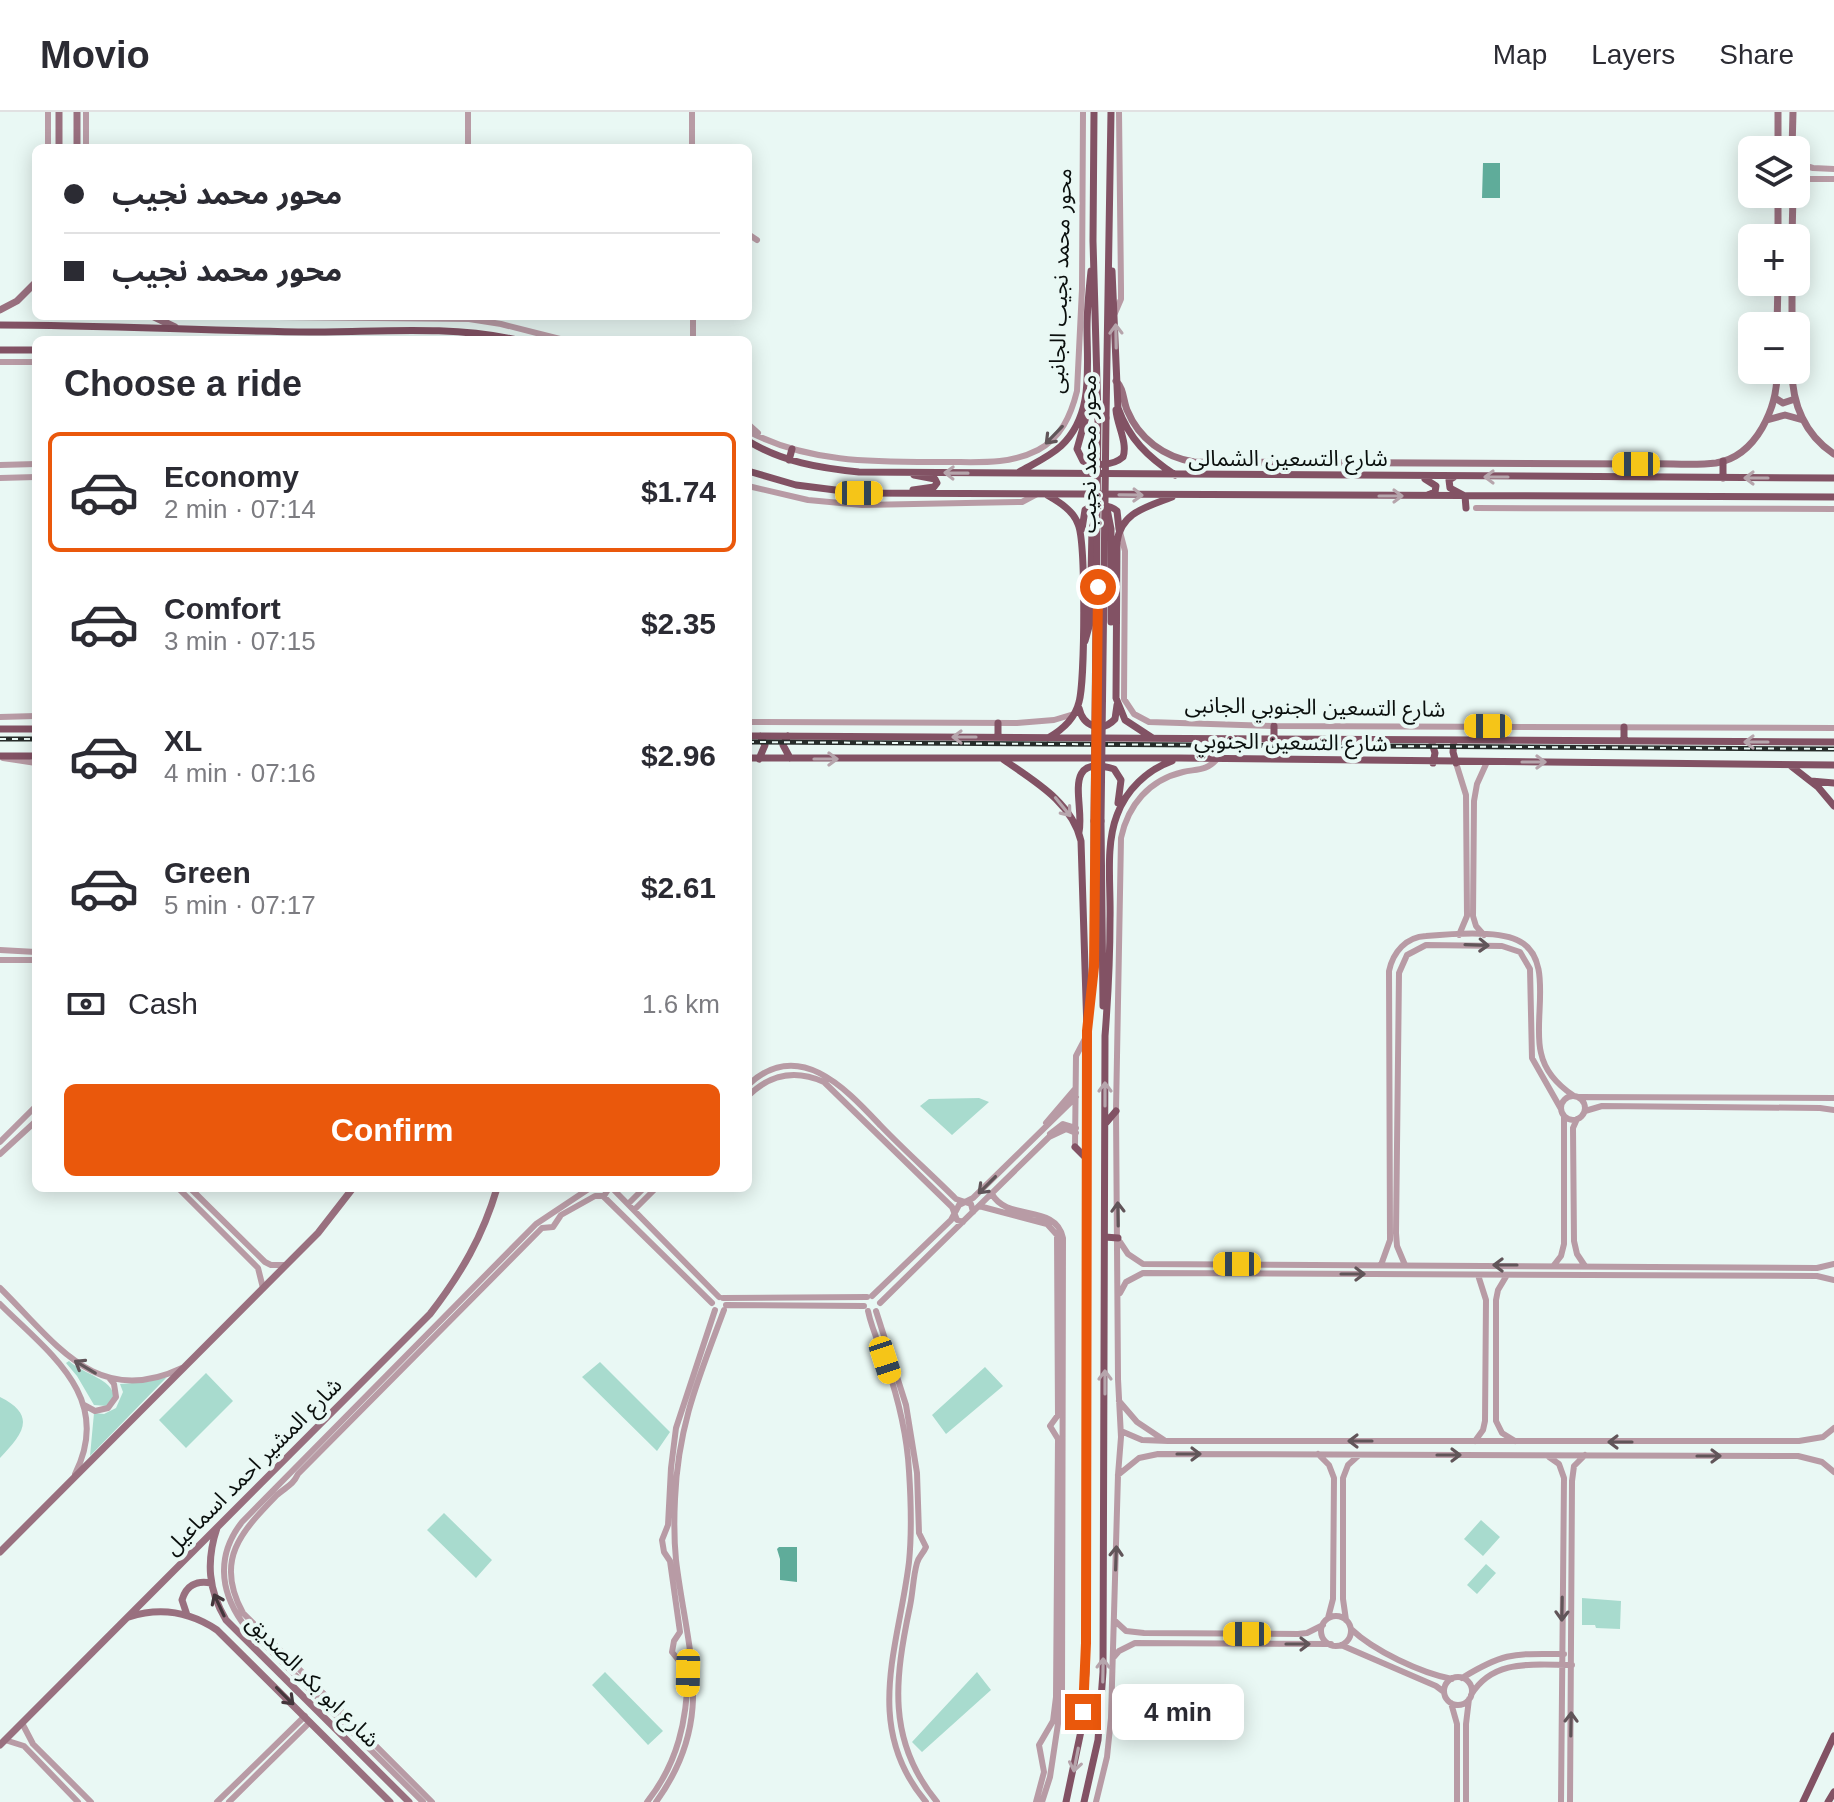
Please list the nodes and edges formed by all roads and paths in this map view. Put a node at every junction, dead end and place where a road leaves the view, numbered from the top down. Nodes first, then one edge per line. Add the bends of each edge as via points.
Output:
1 (48, 112) edge
2 (59, 112) edge
3 (77, 112) edge
4 (86, 112) edge
5 (468, 112) edge
6 (692, 112) edge
7 (1083, 112) edge
8 (1094, 112) edge
9 (1111, 112) edge
10 (1119, 112) edge
11 (1778, 112) edge
12 (1793, 112) edge
13 (1778, 136) edge
14 (1792, 136) edge
15 (1115, 143) junction
16 (48, 144) edge
17 (59, 144) edge
18 (77, 144) edge
19 (86, 144) edge
20 (468, 144) edge
21 (692, 144) edge
22 (1810, 167) edge
23 (1818, 169) junction
24 (1834, 169) edge
25 (1817, 179) junction
26 (1834, 179) edge
27 (1810, 180) edge
28 (752, 237) edge
29 (757, 240) dead end
30 (1093, 241) junction
31 (1109, 241) junction
32 (32, 287) edge
33 (0, 310) edge
34 (1115, 313) junction
35 (160, 320) edge
36 (213, 320) edge
37 (441, 320) edge
38 (479, 320) edge
39 (0, 325) edge
40 (175, 327) junction
41 (213, 328) junction
42 (440, 331) junction
43 (308, 332) junction
44 (345, 332) junction
45 (318, 336) edge
46 (342, 336) edge
47 (491, 336) edge
48 (548, 336) edge
49 (0, 350) edge
50 (32, 350) edge
51 (0, 362) edge
52 (32, 362) edge
53 (1116, 381) junction
54 (1776, 384) edge
55 (1793, 384) edge
56 (1087, 388) junction
57 (1116, 392) junction
58 (1775, 398) junction
59 (1795, 399) junction
60 (1102, 418) junction
61 (1767, 420) junction
62 (1803, 420) junction
63 (752, 428) edge
64 (752, 433) edge
65 (763, 438) junction
66 (752, 443) edge
67 (792, 449) junction
68 (1834, 454) edge
69 (789, 460) junction
70 (1004, 462) junction
71 (1719, 462) junction
72 (32, 464) edge
73 (0, 465) edge
74 (752, 472) edge
75 (905, 472) junction
76 (1004, 474) junction
77 (1016, 474) junction
78 (1175, 475) junction
79 (32, 477) edge
80 (1419, 477) junction
81 (1456, 477) junction
82 (0, 478) edge
83 (1723, 478) junction
84 (1834, 478) edge
85 (752, 487) edge
86 (903, 493) junction
87 (1041, 494) junction
88 (1176, 496) junction
89 (1426, 496) junction
90 (1465, 496) junction
91 (1647, 496) junction
92 (1684, 496) junction
93 (1834, 497) edge
94 (1466, 508) dead end
95 (1476, 508) dead end
96 (1647, 508) junction
97 (1684, 508) junction
98 (1102, 509) junction
99 (1834, 509) edge
100 (1119, 531) junction
101 (1082, 534) junction
102 (1083, 648) junction
103 (1115, 648) junction
104 (1117, 704) junction
105 (1076, 710) junction
106 (32, 716) edge
107 (0, 717) edge
108 (752, 722) edge
109 (998, 723) junction
110 (1274, 726) junction
111 (1624, 727) junction
112 (1834, 728) edge
113 (0, 729) edge
114 (32, 729) edge
115 (752, 736) edge
116 (760, 736) junction
117 (788, 736) junction
118 (998, 737) junction
119 (1046, 739) junction
120 (1157, 739) junction
121 (1274, 740) junction
122 (1431, 740) junction
123 (1454, 740) junction
124 (1624, 741) junction
125 (1834, 742) edge
126 (32, 756) edge
127 (0, 757) edge
128 (752, 758) edge
129 (1003, 758) junction
130 (1179, 758) junction
131 (759, 759) junction
132 (791, 759) junction
133 (1217, 759) junction
134 (32, 762) edge
135 (1487, 762) junction
136 (1433, 763) junction
137 (1456, 763) junction
138 (1834, 765) edge
139 (1791, 766) junction
140 (1809, 780) junction
141 (1834, 783) edge
142 (1834, 806) edge
143 (1117, 813) junction
144 (1127, 817) junction
145 (1098, 821) junction
146 (1079, 832) junction
147 (1440, 935) junction
148 (1459, 935) junction
149 (1484, 935) junction
150 (1502, 936) junction
151 (1440, 945) junction
152 (1502, 946) junction
153 (0, 950) edge
154 (32, 952) edge
155 (0, 960) edge
156 (32, 960) edge
157 (1087, 1033) junction
158 (1105, 1036) junction
159 (1390, 1038) junction
160 (1398, 1038) junction
161 (752, 1082) edge
162 (1076, 1088) junction
163 (752, 1093) edge
164 (1076, 1097) junction
165 (1576, 1097) junction
166 (1834, 1098) edge
167 (1821, 1100) junction
168 (1820, 1108) junction
169 (32, 1110) edge
170 (1834, 1110) edge
171 (1116, 1111) junction
172 (1585, 1111) junction
173 (1562, 1112) junction
174 (1577, 1119) junction
175 (1105, 1124) junction
176 (32, 1125) edge
177 (1049, 1130) junction
178 (1076, 1130) junction
179 (1034, 1137) junction
180 (0, 1142) edge
181 (1042, 1144) junction
182 (1075, 1147) joint
183 (0, 1154) edge
184 (1087, 1159) junction
185 (182, 1192) edge
186 (194, 1192) edge
187 (350, 1192) edge
188 (496, 1192) edge
189 (585, 1192) edge
190 (594, 1192) edge
191 (608, 1192) edge
192 (615, 1192) edge
193 (640, 1192) edge
194 (652, 1192) edge
195 (992, 1194) junction
196 (604, 1196) junction
197 (966, 1201) junction
198 (628, 1204) junction
199 (976, 1209) junction
200 (634, 1210) junction
201 (954, 1212) junction
202 (963, 1222) junction
203 (1105, 1237) junction
204 (1118, 1238) junction
205 (1139, 1263) junction
206 (1304, 1264) junction
207 (1834, 1264) edge
208 (286, 1265) junction
209 (1381, 1265) junction
210 (1405, 1265) junction
211 (1533, 1266) junction
212 (1554, 1266) junction
213 (1585, 1266) junction
214 (1671, 1267) junction
215 (1817, 1272) junction
216 (1140, 1274) junction
217 (1304, 1274) junction
218 (1478, 1275) junction
219 (1507, 1275) junction
220 (1533, 1275) junction
221 (1672, 1275) junction
222 (1834, 1280) edge
223 (0, 1288) edge
224 (263, 1288) junction
225 (721, 1297) junction
226 (870, 1297) junction
227 (1119, 1297) junction
228 (880, 1303) junction
229 (0, 1304) edge
230 (713, 1307) junction
231 (725, 1308) junction
232 (869, 1310) junction
233 (1061, 1324) junction
234 (185, 1366) junction
235 (110, 1379) junction
236 (1119, 1400) junction
237 (84, 1405) junction
238 (1105, 1419) junction
239 (1059, 1420) junction
240 (1834, 1428) edge
241 (1087, 1431) junction
242 (1121, 1431) junction
243 (1059, 1433) junction
244 (1144, 1441) junction
245 (1168, 1441) junction
246 (1230, 1441) junction
247 (1475, 1441) junction
248 (1515, 1441) junction
249 (1528, 1441) junction
250 (1799, 1441) junction
251 (1664, 1442) junction
252 (1230, 1454) junction
253 (1318, 1454) junction
254 (1359, 1455) junction
255 (1528, 1455) junction
256 (1546, 1455) junction
257 (1585, 1455) junction
258 (1146, 1456) junction
259 (1664, 1456) junction
260 (1798, 1456) junction
261 (1104, 1463) junction
262 (1086, 1471) junction
263 (1834, 1472) edge
264 (1118, 1475) junction
265 (71, 1480) junction
266 (217, 1527) junction
267 (921, 1537) junction
268 (911, 1538) junction
269 (1, 1549) edge
270 (910, 1553) junction
271 (919, 1557) junction
272 (211, 1583) junction
273 (1104, 1603) junction
274 (1115, 1603) junction
275 (187, 1615) junction
276 (127, 1617) junction
277 (1328, 1618) junction
278 (1114, 1620) junction
279 (1346, 1620) junction
280 (1323, 1625) junction
281 (1351, 1629) junction
282 (1060, 1632) junction
283 (677, 1637) junction
284 (689, 1639) junction
285 (1331, 1644) junction
286 (1341, 1645) junction
287 (1562, 1654) junction
288 (1572, 1654) junction
289 (692, 1655) junction
290 (1113, 1658) junction
291 (286, 1661) junction
292 (679, 1662) junction
293 (1562, 1665) junction
294 (1572, 1665) junction
295 (1462, 1678) junction
296 (1452, 1679) junction
297 (1444, 1692) junction
298 (1470, 1697) junction
299 (1451, 1703) junction
300 (308, 1719) junction
301 (22, 1723) junction
302 (1834, 1736) edge
303 (2, 1743) edge
304 (371, 1746) junction
305 (386, 1780) junction
306 (377, 1789) junction
307 (1834, 1792) edge
308 (78, 1802) edge
309 (91, 1802) edge
310 (217, 1802) edge
311 (229, 1802) edge
312 (390, 1802) edge
313 (409, 1802) edge
314 (423, 1802) edge
315 (432, 1802) edge
316 (647, 1802) edge
317 (656, 1802) edge
318 (926, 1802) edge
319 (937, 1802) edge
320 (1039, 1802) edge
321 (1066, 1802) edge
322 (1084, 1802) edge
323 (1096, 1802) edge
324 (1457, 1802) edge
325 (1466, 1802) edge
326 (1561, 1802) edge
327 (1570, 1802) edge
328 (1803, 1802) edge
329 (1828, 1802) edge

1 - 16 street
2 - 17 main road
3 - 18 main road
4 - 19 street
5 - 20 street
6 - 21 street
7 -> 70 street, محور محمد نجيب الجانبى via 1082,289 1074,403 1051,441
8 - 30 main road, محور محمد نجيب
9 - 15 main road, محور محمد نجيب
10 - 15 street
11 - 13 main road
12 - 14 main road
15 - 31 main road, محور محمد نجيب
15 - 34 street via 1121,299
22 - 23 street
23 - 24 street
23 - 25 street
25 - 26 street
25 - 27 street
28 - 29 street
30 - 56 main road
30 - 60 main road, محور محمد نجيب
31 - 34 main road
31 - 60 main road, محور محمد نجيب
32 - 33 main road
53 -> 34 main road
35 - 40 main road
36 - 41 main road
37 - 42 main road
38 - 48 street
39 - 40 main road
40 - 41 main road
41 - 43 main road
42 - 44 main road
42 - 47 main road
43 - 44 main road
43 - 45 main road
44 - 46 main road
49 - 50 main road
51 - 52 street
53 - 57 main road
53 - 71 main road via 1137,428 1150,442 1167,454 1201,463
54 - 58 main road
55 - 59 main road
56 - 57 main road via 1087,417 1077,449 1089,463 1113,464 1125,452 1116,419
56 - 77 main road via 1083,413 1069,438
57 - 78 main road via 1132,437
58 - 59 main road via 1786,403
58 - 61 main road
59 - 62 main road
60 - 98 main road, محور محمد نجيب, bridge
61 - 62 main road via 1785,415
61 - 71 main road via 1747,446
62 - 68 main road
63 - 65 street
64 - 65 street
65 - 67 street
66 - 69 main road, شارع التسعين الشمالى
67 - 69 main road
67 - 70 street via 857,460
69 - 75 main road, شارع التسعين الشمالى via 827,469
70 - 76 main road
71 - 83 main road
72 - 73 street
74 - 86 main road, شارع التسعين الشمالى via 828,490
76 -> 75 main road, شارع التسعين الشمالى
75 - 86 main road via 937,483
76 - 77 main road, شارع التسعين الشمالى
77 - 78 main road, شارع التسعين الشمالى
78 - 80 main road, شارع التسعين الشمالى
79 - 82 street
80 - 81 main road, شارع التسعين الشمالى
80 - 89 main road via 1436,486
83 -> 81 main road, شارع التسعين الشمالى
81 - 90 main road via 1449,480 1450,488
84 -> 83 main road, شارع التسعين الشمالى
85 - 87 street via 808,500 871,505 1022,502
86 - 87 main road, شارع التسعين الشمالى
87 -> 88 main road, شارع التسعين الشمالى
87 - 101 main road via 1074,516
88 -> 89 main road, شارع التسعين الشمالى
88 - 100 main road via 1132,514
89 - 90 main road, شارع التسعين الشمالى
90 - 91 main road, شارع التسعين الشمالى
90 - 94 main road
91 - 92 main road, شارع التسعين الشمالى
91 - 96 main road
92 - 93 main road, شارع التسعين الشمالى
92 - 97 main road
95 - 96 street
96 - 97 street
97 - 99 street
98 - 102 main road, bridge via 1092,529 1090,623
98 - 103 main road via 1111,523
98 - 145 main road, محور محمد نجيب, bridge
100 - 101 main road via 1114,508 1092,507 1083,513
100 - 103 main road
100 - 110 street, شارع التسعين الجنوبي الجانبى via 1125,551 1124,699 1134,714 1158,723
101 - 102 main road
102 - 105 main road
103 - 104 main road
104 - 105 main road via 1115,719 1101,727 1088,725
104 - 120 main road via 1132,726
105 - 109 street via 1054,720
105 - 119 main road
106 - 107 street
108 - 109 street
109 - 118 main road
110 - 111 street, شارع التسعين الجنوبي الجانبى
110 - 121 main road
111 - 112 street, شارع التسعين الجنوبي الجانبى
111 - 124 main road
113 - 114 main road
115 - 116 main road, شارع التسعين الجنوبي
116 - 117 main road, شارع التسعين الجنوبي
116 - 131 main road via 765,745
118 -> 117 main road, شارع التسعين الجنوبي
117 - 132 main road via 783,745
118 - 119 main road, شارع التسعين الجنوبي
119 - 120 main road, شارع التسعين الجنوبي
120 - 121 main road, شارع التسعين الجنوبي
121 - 122 main road, شارع التسعين الجنوبي
122 - 123 main road, شارع التسعين الجنوبي
122 - 136 main road
123 - 124 main road, شارع التسعين الجنوبي
123 - 137 main road
125 -> 124 main road, شارع التسعين الجنوبي
126 - 127 main road
127 - 134 street
128 - 131 main road, شارع التسعين الجنوبي
129 - 130 main road, شارع التسعين الجنوبي
132 -> 129 main road, شارع التسعين الجنوبي
129 -> 146 main road via 1055,798
130 - 133 main road, شارع التسعين الجنوبي
130 - 143 main road, محور محمد نجيب via 1134,786
131 - 132 main road, شارع التسعين الجنوبي
133 - 136 main road, شارع التسعين الجنوبي
133 - 144 street via 1208,768 1181,772 1149,789
135 - 137 main road, شارع التسعين الجنوبي
135 -> 139 main road, شارع التسعين الجنوبي
135 - 149 street via 1474,801 1473,916
136 - 137 main road, شارع التسعين الجنوبي
137 - 148 street via 1466,795 1467,916
138 - 139 main road, شارع التسعين الجنوبي
139 - 140 main road
140 - 141 main road
140 - 142 main road
143 - 144 main road
143 - 146 main road, محور محمد نجيب via 1120,775 1114,769 1089,767 1077,783
143 - 158 main road, محور محمد نجيب via 1111,840
144 - 171 street via 1119,857
145 - 157 main road, محور محمد نجيب
145 - 158 main road, محور محمد نجيب
146 - 157 main road, محور محمد نجيب
147 - 148 street
147 - 151 street
147 - 159 street via 1413,939 1395,954 1389,971
148 - 149 street
149 - 150 street
150 - 152 street
150 - 165 street via 1523,943 1537,960 1541,1054 1552,1076
151 -> 152 street
151 - 160 street via 1413,950 1400,967
152 - 173 street via 1515,949 1528,963 1532,1058
153 - 154 street
155 - 156 street
157 - 162 street via 1076,1055
157 - 184 main road, محور محمد نجيب
175 -> 158 main road, محور محمد نجيب
159 - 160 street
159 - 209 street via 1390,1240
160 - 210 street via 1396,1233
161 - 197 street via 790,1066 829,1076 956,1199
162 - 164 street
162 - 177 street
163 - 201 street via 777,1077 801,1075 824,1082
164 - 177 street
164 - 178 street
165 - 167 street
165 - 172 street
165 - 173 street via 1566,1098
166 - 167 street
167 - 168 street
168 - 170 street
168 - 172 street via 1602,1106
169 - 180 street
171 - 175 main road
204 -> 171 street
172 - 174 street
173 - 174 street
173 - 212 street via 1564,1244
174 - 213 street via 1574,1241
175 - 203 main road, محور محمد نجيب
176 - 183 street
177 - 178 street via 1063,1124
177 - 179 street
177 - 181 street
178 - 182 street
179 - 181 street
179 -> 197 street
181 - 195 street
182 - 184 main road
184 - 241 main road, محور محمد نجيب
185 - 224 street via 253,1263
186 - 208 street via 265,1262
187 - 208 main road
188 - 266 main road, شارع المشير احمد اسماعيل via 474,1250 430,1314
189 - 291 street via 536,1224 235,1530 224,1560 226,1592 242,1622
190 - 196 street
191 - 196 street
192 - 198 street
193 - 198 street
194 - 200 street
195 - 199 street
195 - 233 street via 1000,1205 1050,1219 1061,1230
196 - 230 street
196 - 291 street via 561,1215 553,1227 542,1228 246,1527 232,1557 233,1590 243,1613
197 - 199 street
197 - 201 street
198 - 200 street
199 - 202 street
199 - 233 street via 1055,1230
200 - 225 street
201 - 202 street
201 - 226 street
202 - 228 street
203 - 204 main road
238 -> 203 main road, محور محمد نجيب
204 - 205 street
204 - 227 street
205 - 206 street
205 - 216 street
206 - 209 street
206 - 217 street
207 - 215 street
208 - 224 main road
209 - 210 street
211 -> 210 street
211 - 212 street
211 - 220 street
212 - 213 street
213 - 214 street
214 - 215 street
214 - 221 street
215 - 221 street
215 - 222 street
216 - 217 street
216 - 227 street via 1126,1282
217 -> 218 street
218 - 219 street
218 - 247 street via 1486,1295 1485,1421
219 - 220 street
219 - 248 street via 1496,1300 1496,1421
220 - 221 street
235 -> 223 street via 77,1364
224 - 234 main road
225 - 226 street
225 - 230 street
225 - 231 street
226 - 228 street
226 - 232 street
227 - 236 street
228 - 232 street
229 - 237 street via 68,1373
230 - 231 street
230 - 283 street via 680,1411 662,1540 670,1561
231 - 232 street
231 - 284 street via 689,1404 678,1467 676,1552
232 - 267 street via 906,1405
232 - 268 street via 904,1430
233 - 239 street
234 - 235 street via 149,1379
234 - 265 main road
235 - 237 street via 116,1390 113,1403 102,1410
236 - 242 street
236 - 245 street via 1137,1422
237 - 265 street via 85,1444
238 - 241 main road via 1099,1434
238 - 261 main road, محور محمد نجيب
239 - 243 street
239 - 243 street via 1050,1426
240 - 250 street via 1823,1437
241 - 262 main road, محور محمد نجيب
242 - 244 street
242 - 264 street
243 - 282 street
244 - 245 street
244 - 258 street
245 - 246 street
247 -> 246 street
246 - 252 street
247 - 248 street
248 - 249 street
251 -> 249 street
249 - 255 street
250 - 251 street
250 - 260 street
251 - 259 street
252 - 253 street
258 -> 252 street
253 - 254 street
253 - 277 street via 1334,1478 1333,1599
254 -> 255 street
254 - 279 street via 1343,1478
255 - 256 street
256 - 257 street
256 -> 287 street via 1559,1464 1564,1478
257 - 259 street
257 - 288 street via 1572,1473
258 - 264 street
259 -> 260 street
260 - 263 street via 1822,1462
261 - 262 main road via 1094,1458
261 - 273 main road, محور محمد نجيب
262 -> 321 main road, محور محمد نجيب via 1083,1712
274 -> 264 street
265 - 269 main road
266 - 272 main road, شارع ابو بكر الصديق via 211,1545
266 - 276 main road, شارع المشير احمد اسماعيل
267 - 268 street
267 - 271 street via 926,1547
268 - 270 street
270 - 271 street
270 - 318 street via 888,1697 902,1759
271 - 319 street via 900,1656 898,1714 917,1774
272 - 275 main road via 189,1587 182,1600
305 -> 272 main road, شارع ابو بكر الصديق via 235,1630
273 - 274 main road
322 -> 273 main road, محور محمد نجيب via 1101,1718
274 - 278 street
275 - 276 main road, شارع ابو بكر الصديق via 150,1611
275 -> 300 main road, شارع ابو بكر الصديق via 226,1637
276 - 301 main road, شارع المشير احمد اسماعيل
277 - 279 street
277 - 280 street
278 - 280 street via 1126,1631 1144,1633 1298,1634
278 - 290 street
279 - 281 street
280 - 285 street via 1324,1638
281 - 286 street
281 - 296 street via 1381,1651
282 - 320 street via 1061,1708 1050,1777
282 - 320 street via 1053,1721 1039,1745 1044,1772
283 - 284 street
283 - 292 street via 672,1652
284 - 289 street
285 - 286 street
290 -> 285 street via 1135,1643
286 - 297 street
287 - 288 street
287 - 293 street
287 - 295 street via 1506,1655
288 - 294 street
289 - 292 street
289 - 317 street via 694,1700 688,1737
290 - 323 street via 1110,1738
291 - 304 street
292 - 316 street via 688,1672 684,1723 666,1774
293 - 294 street
293 - 298 street via 1500,1669 1480,1682
293 - 326 street
327 -> 294 street
295 - 296 street
295 - 298 street via 1471,1687
296 - 297 street
297 - 299 street
298 - 299 street via 1461,1705
298 - 325 street
299 - 324 street via 1457,1724
300 - 306 main road, شارع ابو بكر الصديق
300 - 310 street
300 - 311 street
301 - 303 main road, شارع المشير احمد اسماعيل
301 - 309 street via 33,1744
302 - 328 main road
303 - 308 street via 24,1746
304 - 314 street
304 - 315 street
305 - 306 main road
305 - 313 main road, شارع ابو بكر الصديق
306 - 312 main road, شارع ابو بكر الصديق
307 - 329 main road

